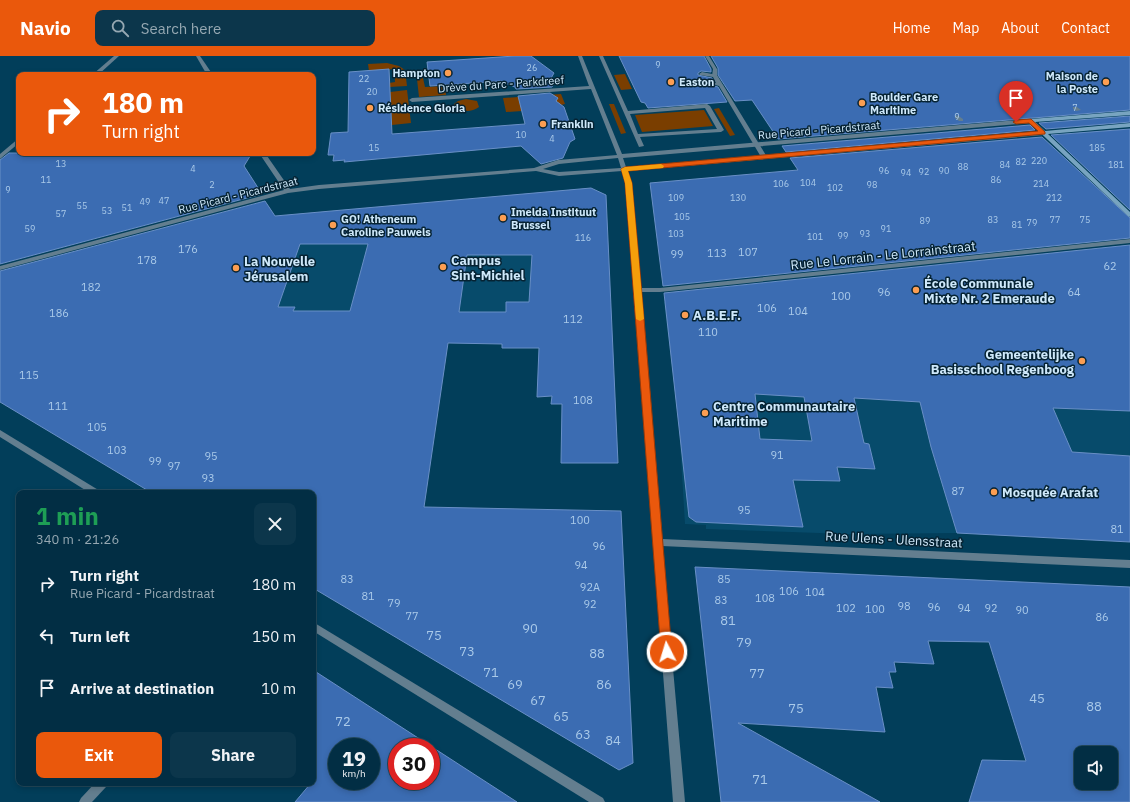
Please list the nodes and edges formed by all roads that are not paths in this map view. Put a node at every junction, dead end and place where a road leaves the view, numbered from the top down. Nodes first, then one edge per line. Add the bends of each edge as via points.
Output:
1 (116, 56) edge
2 (198, 56) edge
3 (580, 56) edge
4 (601, 56) edge
5 (707, 56) edge
6 (97, 72) edge
7 (208, 72) edge
8 (702, 74) dead end
9 (715, 76) junction
10 (707, 82) dead end
11 (720, 85) junction
12 (593, 87) junction
13 (412, 100) dead end
14 (626, 113) junction
15 (1130, 113) edge
16 (1031, 121) junction
17 (1130, 125) edge
18 (1043, 133) junction
19 (636, 136) junction
20 (16, 143) edge
21 (756, 145) junction
22 (641, 146) dead end
23 (0, 156) edge
24 (264, 156) edge
25 (620, 156) junction
26 (764, 158) junction
27 (625, 169) junction
28 (534, 170) junction
29 (288, 191) junction
30 (1130, 215) edge
31 (1130, 241) edge
32 (0, 268) edge
33 (638, 290) junction
34 (0, 433) edge
35 (92, 490) edge
36 (657, 542) junction
37 (1130, 564) edge
38 (316, 628) edge
39 (99, 786) edge
40 (85, 802) edge
41 (599, 802) edge
42 (679, 802) edge

1 - 6 street
2 - 7 street
3 - 12 street
4 - 14 street
5 - 9 street via 715,69
8 - 9 street
9 - 11 street
10 - 11 street
11 - 21 street
12 - 13 street, Drève du Parc - Parkdreef
12 - 25 street
14 - 19 street
14 - 19 street via 710,106 721,130
15 - 16 street, Rue Picard - Picardstraat
16 - 18 street
16 - 21 street, Rue Picard - Picardstraat
17 - 18 street, Rue Picard - Picardstraat
18 - 26 street, Rue Picard - Picardstraat
18 - 30 street
19 - 22 street
20 - 23 street
21 - 25 street, Rue Picard - Picardstraat
21 - 26 street
24 - 29 street
25 - 27 street
25 - 28 street, Rue Picard - Picardstraat via 558,162
26 - 27 street, Rue Picard - Picardstraat
27 - 28 street, Rue Picard - Picardstraat via 559,174
27 - 33 street
28 - 29 street, Rue Picard - Picardstraat
29 - 32 street, Rue Picard - Picardstraat
31 - 33 street, Rue Le Lorrain - Le Lorrainstraat via 660,290
33 - 36 street
34 - 35 street
36 - 37 street, Rue Ulens - Ulensstraat
36 - 42 street
38 - 41 street
39 - 40 street

